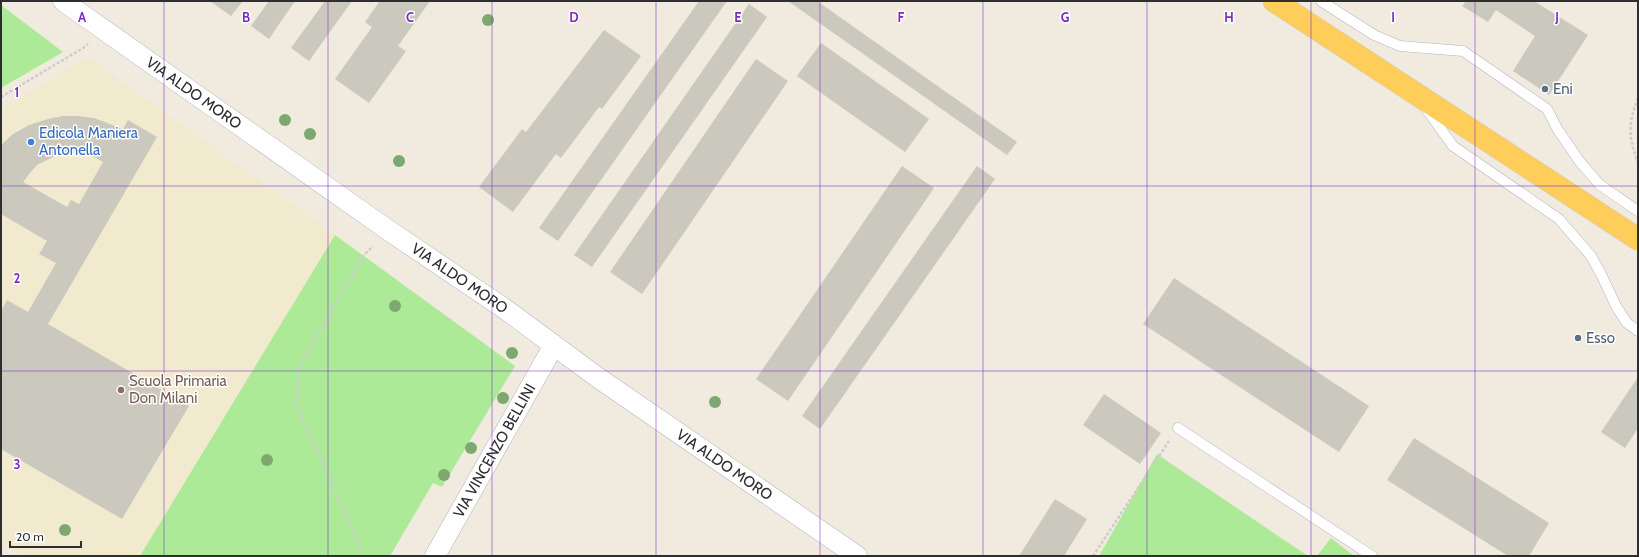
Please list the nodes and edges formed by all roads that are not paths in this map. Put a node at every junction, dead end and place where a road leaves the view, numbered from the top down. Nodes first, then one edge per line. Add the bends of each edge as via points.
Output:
1 (63, 1) edge
2 (1274, 1) edge
3 (1321, 1) edge
4 (1418, 95) junction
5 (1638, 211) edge
6 (1638, 240) edge
7 (1638, 331) edge
8 (554, 345) junction
9 (1178, 428) road end
10 (434, 556) edge
11 (857, 556) edge
12 (1372, 556) edge

1 - 8 street, VIA ALDO MORO
2 - 4 highway
3 - 5 lane via 1374,36 1400,46 1463,51 1546,109 1558,130 1600,185
4 - 6 highway
4 - 7 lane via 1453,146 1559,219 1591,256 1616,306 1627,323
8 - 10 street, VIA VINCENZO BELLINI
8 - 11 street, VIA ALDO MORO
9 - 12 lane

